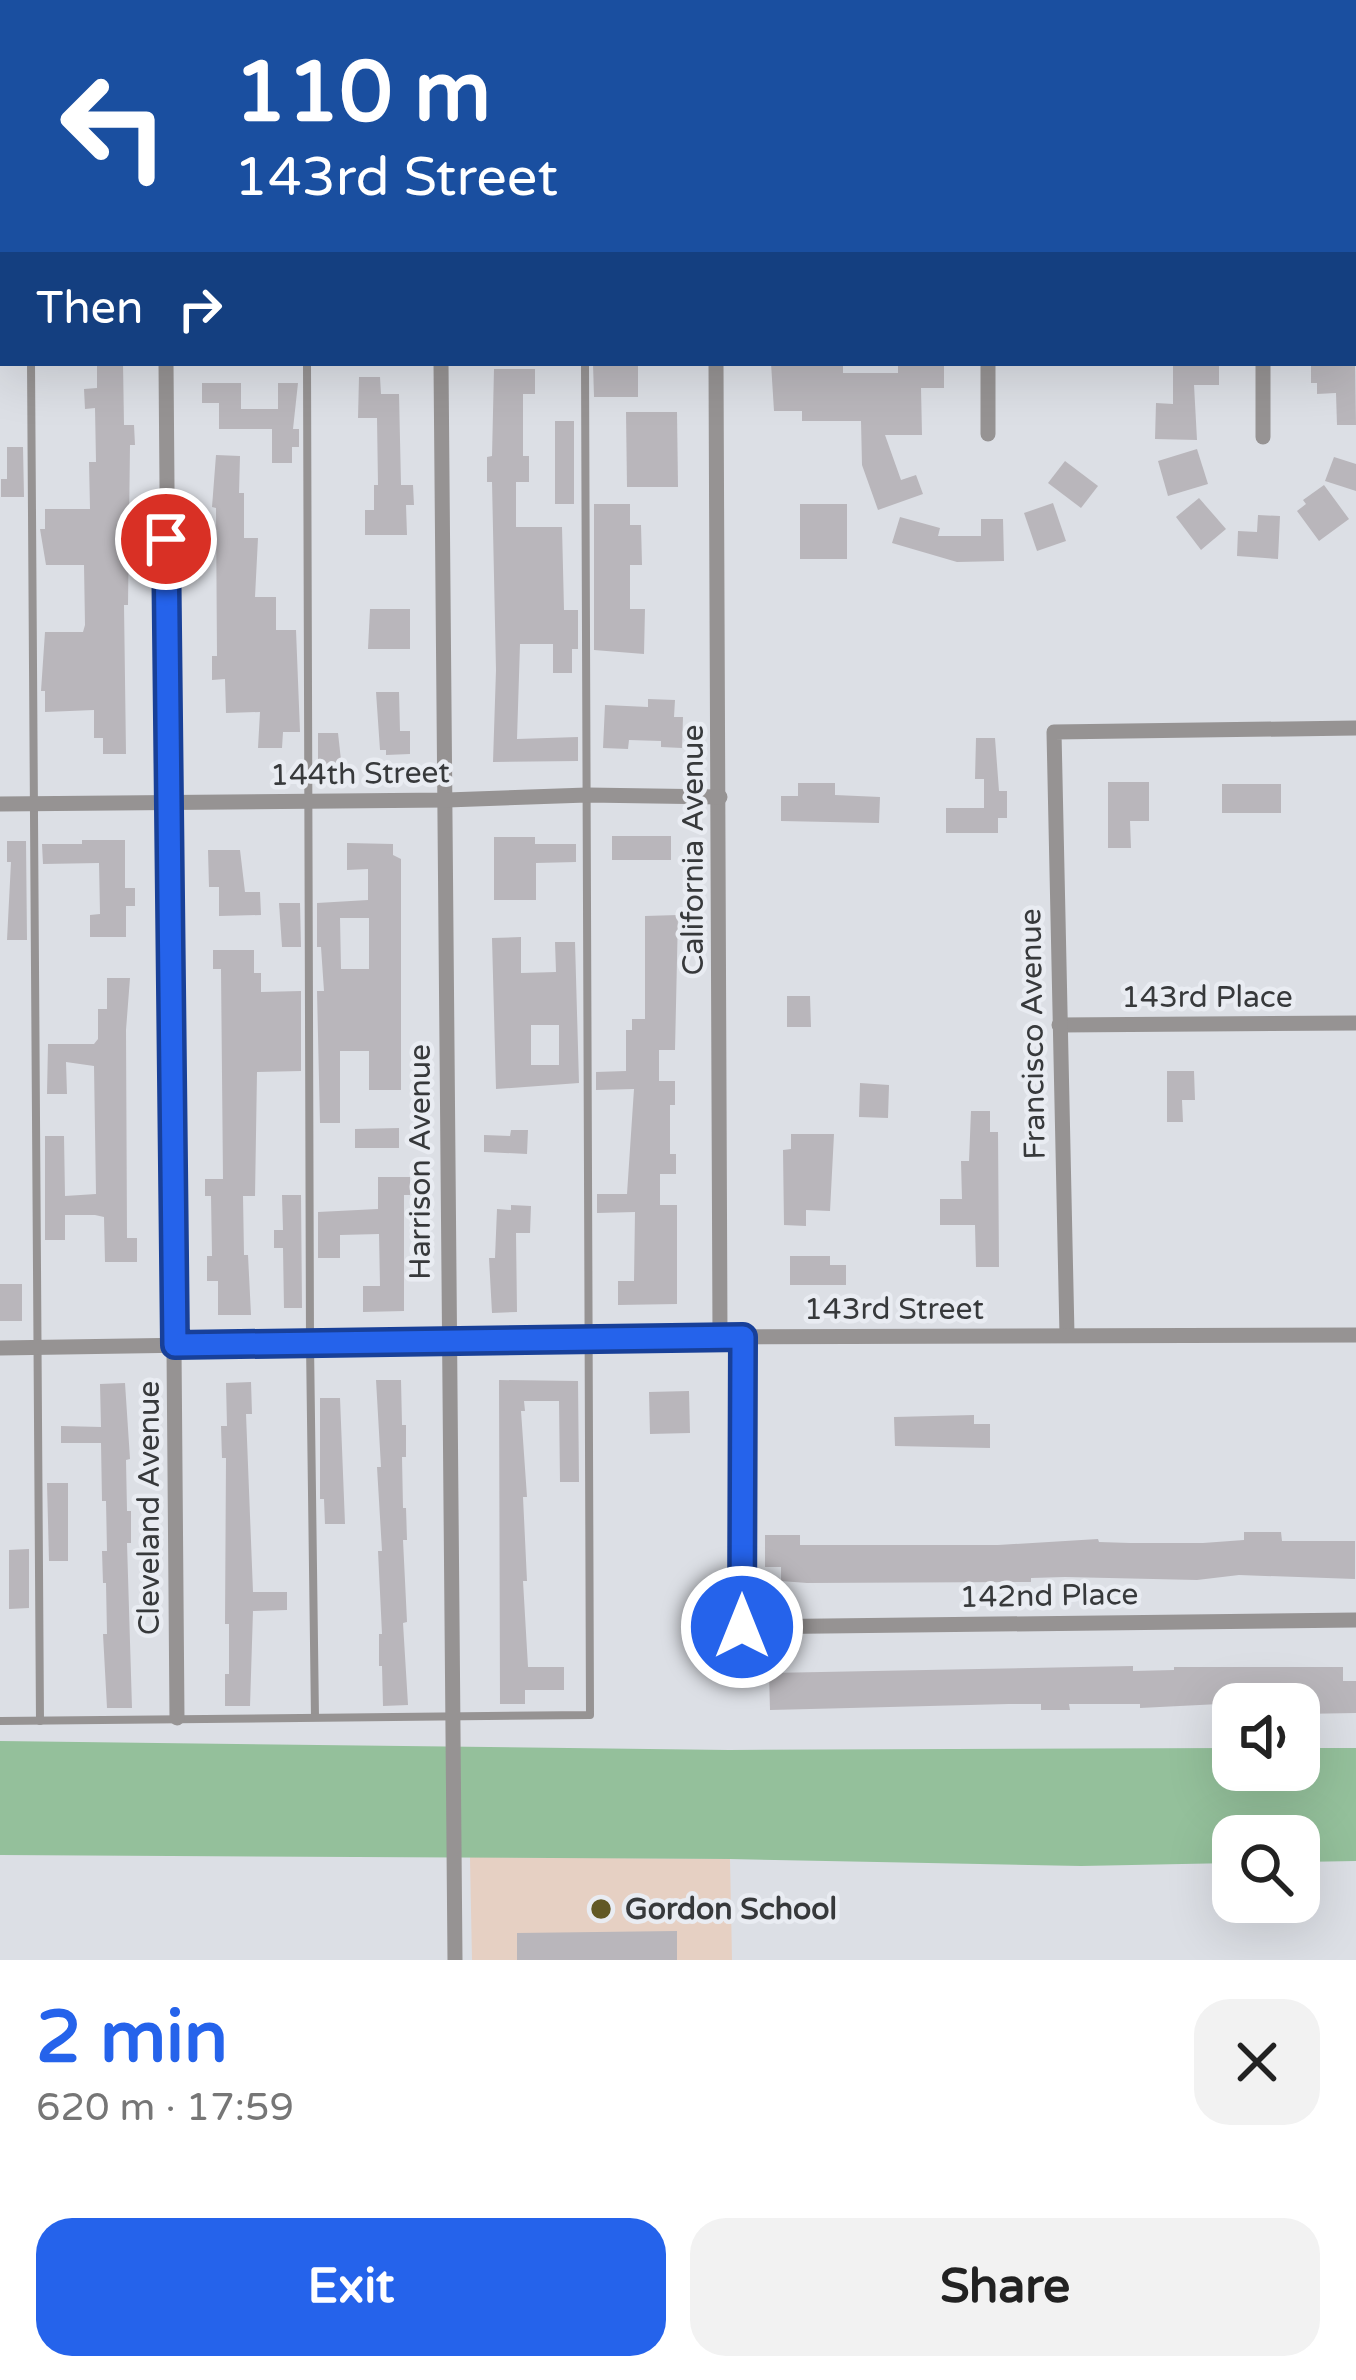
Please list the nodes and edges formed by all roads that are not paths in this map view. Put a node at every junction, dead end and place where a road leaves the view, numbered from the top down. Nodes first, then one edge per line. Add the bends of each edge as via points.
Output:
1 (31, 366) edge
2 (166, 366) edge
3 (307, 366) edge
4 (441, 366) edge
5 (585, 366) edge
6 (716, 366) edge
7 (988, 366) edge
8 (1263, 366) edge
9 (988, 434) dead end
10 (1263, 436) dead end
11 (1356, 728) edge
12 (587, 795) junction
13 (720, 797) junction
14 (447, 800) junction
15 (310, 802) junction
16 (168, 803) junction
17 (0, 804) edge
18 (35, 804) junction
19 (1356, 1023) edge
20 (1059, 1025) junction
21 (1067, 1335) junction
22 (1356, 1335) edge
23 (720, 1337) junction
24 (743, 1337) junction
25 (586, 1340) junction
26 (310, 1344) junction
27 (447, 1344) junction
28 (175, 1345) junction
29 (0, 1348) edge
30 (35, 1348) junction
31 (1356, 1620) edge
32 (452, 1716) junction
33 (315, 1717) junction
34 (177, 1718) junction
35 (0, 1721) edge
36 (40, 1721) junction
37 (455, 1960) edge

1 - 18 lane
2 - 16 street, Cleveland Avenue
3 - 15 lane
4 - 14 street, Harrison Avenue
5 - 12 lane
6 - 13 street, California Avenue
7 - 9 street
8 - 10 street
11 - 20 street, Francisco Avenue via 1054,732
12 - 13 street, 144th Street
12 - 14 street, 144th Street
12 - 25 lane
13 - 23 street, California Avenue
14 - 15 street, 144th Street
14 - 27 street, Harrison Avenue
15 - 16 street, 144th Street
15 - 26 lane
16 - 18 street, 144th Street
16 - 28 street, Cleveland Avenue
17 - 18 street, 144th Street
18 - 30 lane
19 - 20 street, 143rd Place
20 - 21 street, Francisco Avenue
21 - 22 street, 143rd Street
21 - 24 street, 143rd Street
23 - 24 street, 143rd Street
23 - 25 street, 143rd Street
24 - 31 street, 142nd Place via 742,1627
25 - 27 street, 143rd Street
25 - 32 lane via 590,1715
26 - 27 street, 143rd Street
26 - 28 street, 143rd Street
26 - 33 lane
27 - 32 street, Harrison Avenue
28 - 30 street, 143rd Street
28 - 34 street, Cleveland Avenue
29 - 30 street, 143rd Street
30 - 36 lane
32 - 33 lane
32 - 37 street, Harrison Avenue
33 - 34 lane
34 - 36 lane
35 - 36 lane

